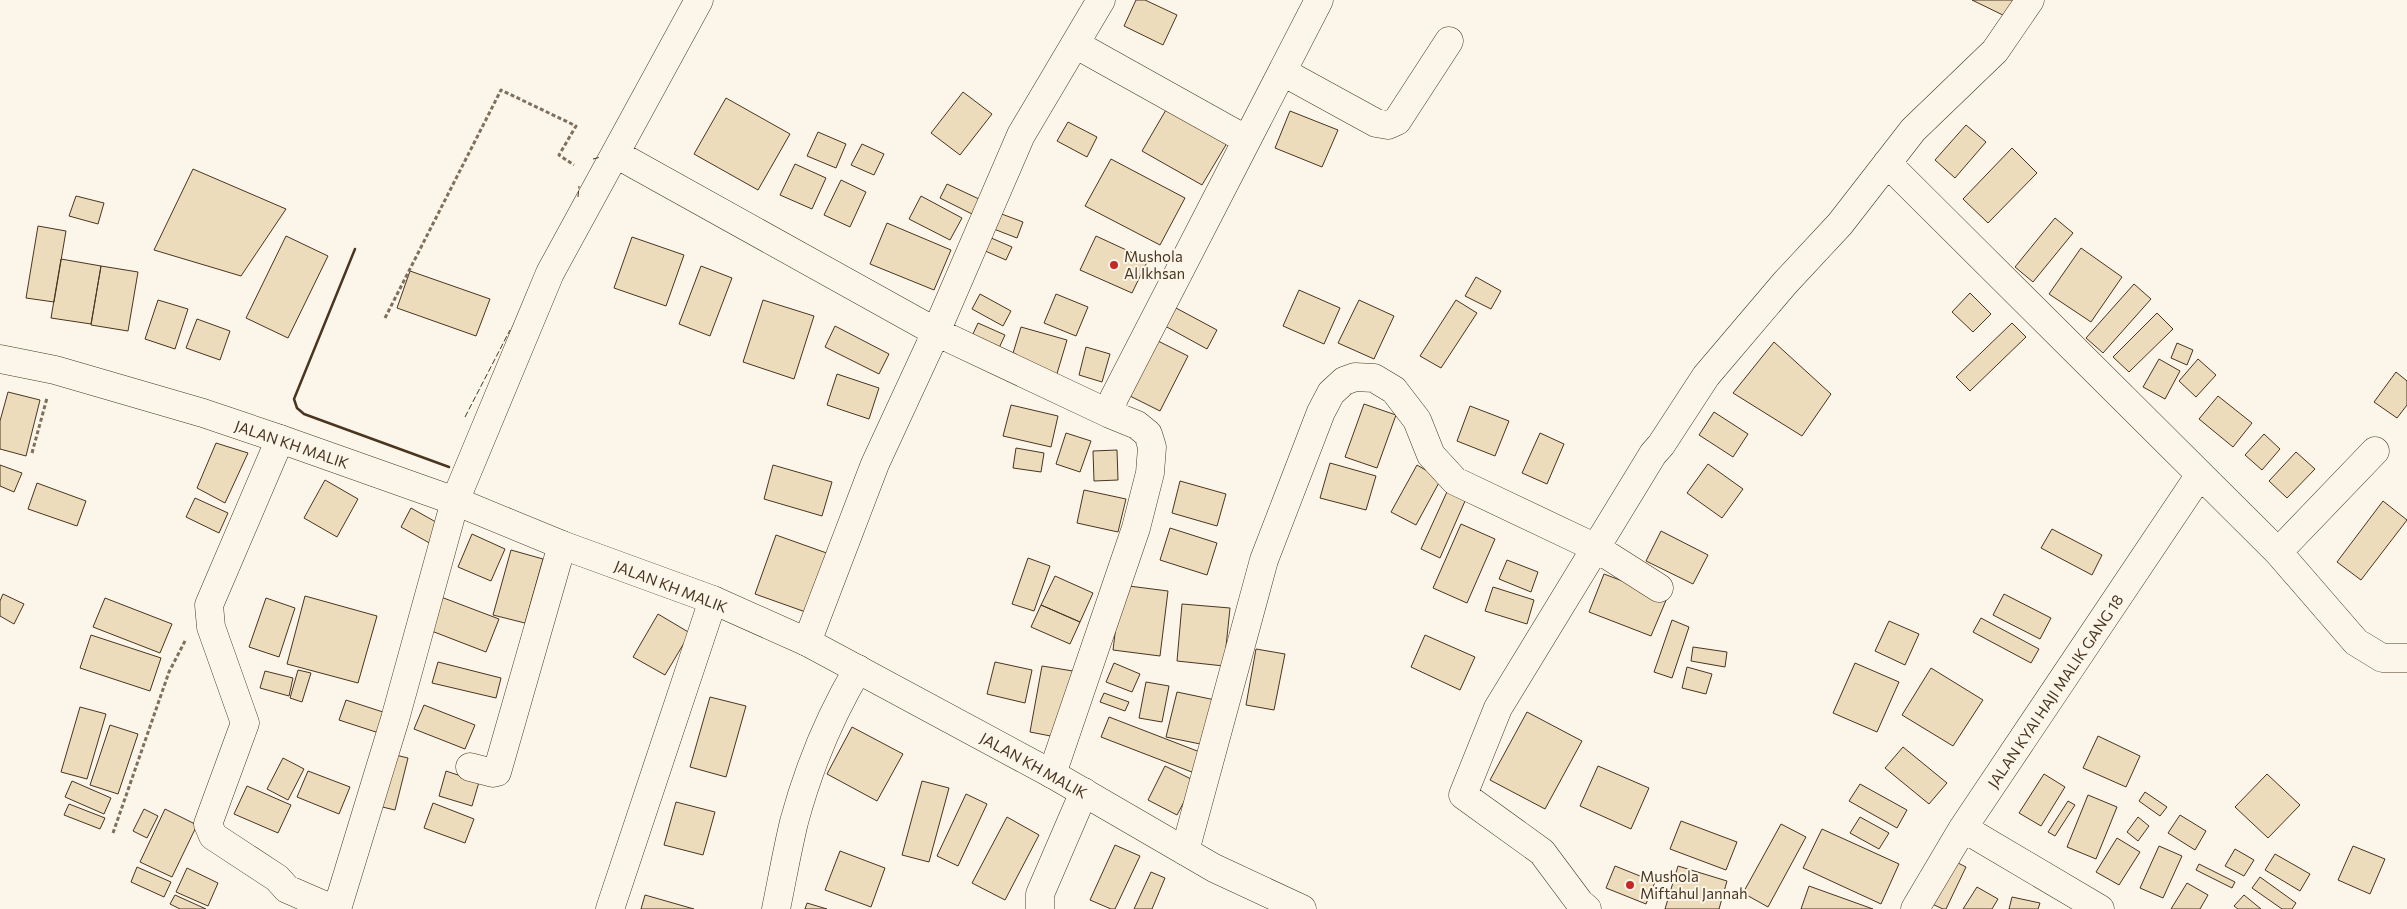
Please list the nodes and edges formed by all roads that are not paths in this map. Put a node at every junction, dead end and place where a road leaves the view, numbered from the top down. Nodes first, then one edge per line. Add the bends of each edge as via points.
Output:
1 (699, 0) edge
2 (1101, 0) edge
3 (1319, 0) edge
4 (2030, 0) edge
5 (1449, 41) dead end
6 (1075, 44) junction
7 (1282, 72) junction
8 (1247, 140) junction
9 (616, 154) junction
10 (1887, 163) junction
11 (936, 332) junction
12 (0, 359) edge
13 (1110, 414) junction
14 (280, 439) junction
15 (2375, 451) dead end
16 (2199, 476) junction
17 (455, 501) junction
18 (562, 545) junction
19 (1596, 548) junction
20 (2278, 552) junction
21 (1659, 588) dead end
22 (713, 600) junction
23 (807, 642) junction
24 (2407, 658) edge
25 (858, 669) junction
26 (470, 766) dead end
27 (1052, 774) junction
28 (1084, 792) junction
29 (1963, 828) junction
30 (1186, 851) junction
31 (335, 909) edge
32 (610, 909) edge
33 (776, 909) edge
34 (1040, 909) edge
35 (1302, 909) edge
36 (1587, 909) edge
37 (1915, 909) edge
38 (2100, 909) edge

1 - 9 street
2 - 6 street
3 - 7 street
4 - 10 street via 1996,51 1913,130
5 - 7 street via 1397,120 1388,125 1376,123
6 - 8 street
6 - 11 street via 1022,135
7 - 8 street
8 - 13 street via 1118,389
9 - 11 street
9 - 17 street via 550,273
10 - 16 street
10 - 19 street via 1840,224 1706,376 1653,454
11 - 13 street
11 - 23 street via 875,464
12 - 14 street, JALAN KH MALIK via 55,370
13 - 27 street via 1137,425 1148,434 1152,448 1150,473 1136,528
14 - 17 street, JALAN KH MALIK
14 - 31 street via 210,602 211,627 245,724 208,818 208,828 213,836 277,878 287,889
15 - 20 street
16 - 20 street
16 - 29 street, JALAN KYAI HAJI MALIK GANG 18
17 - 18 street, JALAN KH MALIK
17 - 31 street via 395,719
18 - 22 street, JALAN KH MALIK
18 - 26 street via 497,772 493,774
19 - 21 street
19 - 30 street via 1456,482 1431,455 1417,420 1394,390 1374,378 1355,377 1344,381 1331,393 1321,412 1264,560
19 - 36 street via 1498,708 1463,795 1542,852
20 - 24 street via 2356,642 2382,658
22 - 23 street, JALAN KH MALIK
22 - 32 street
23 - 25 street, JALAN KH MALIK
25 - 27 street, JALAN KH MALIK
25 - 33 street via 839,701 794,822
27 - 28 street, JALAN KH MALIK
28 - 30 street, JALAN KH MALIK
28 - 34 street via 1040,894
29 - 37 street, JALAN KYAI HAJI MALIK GANG 18
29 - 38 street
30 - 35 street, JALAN KH MALIK via 1214,868

